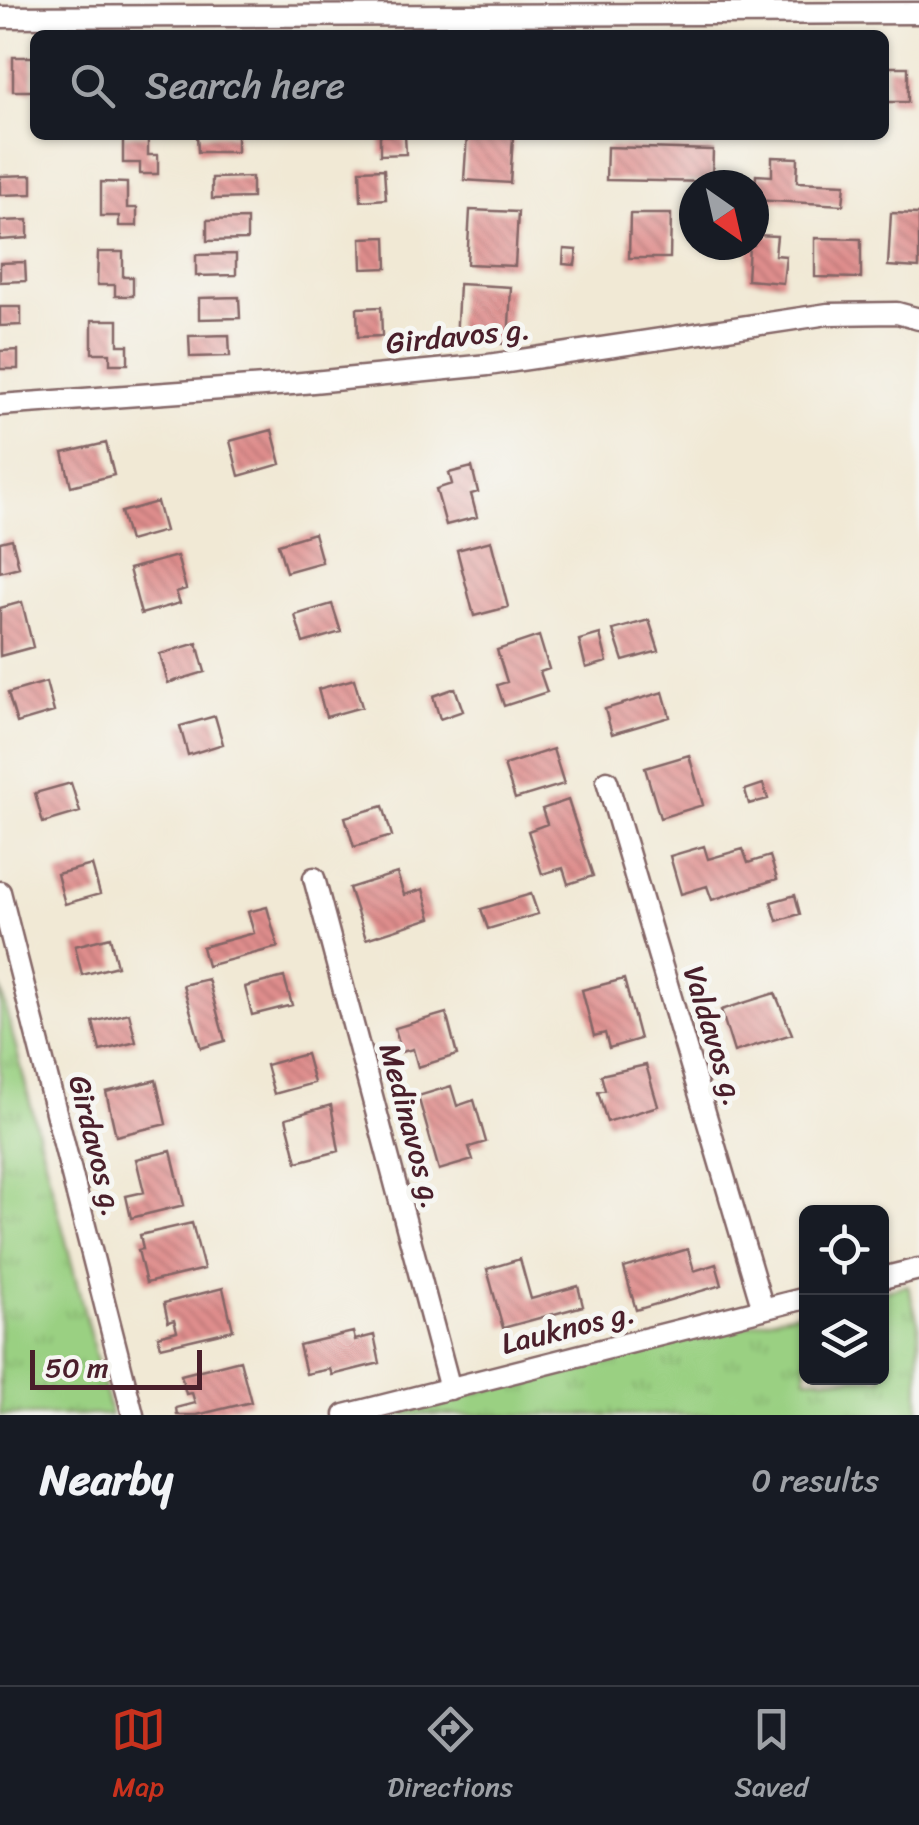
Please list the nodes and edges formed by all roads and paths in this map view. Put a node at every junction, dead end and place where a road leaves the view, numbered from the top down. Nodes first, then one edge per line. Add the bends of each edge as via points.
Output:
1 (919, 13) edge
2 (0, 18) edge
3 (919, 318) edge
4 (0, 404) edge
5 (607, 781) dead end
6 (314, 878) dead end
7 (0, 892) edge
8 (919, 1269) edge
9 (889, 1276) edge
10 (799, 1300) edge
11 (764, 1308) junction
12 (450, 1389) junction
13 (133, 1415) edge
14 (345, 1415) edge

1 - 2 street
3 - 4 street, Girdavos g. via 828,314 488,365
5 - 11 street, Valdavos g.
6 - 12 street, Medinavos g.
7 - 13 street, Girdavos g.
8 - 9 street
10 - 11 street, Lauknos g.
11 - 12 street, Lauknos g.
12 - 14 street, Lauknos g.

